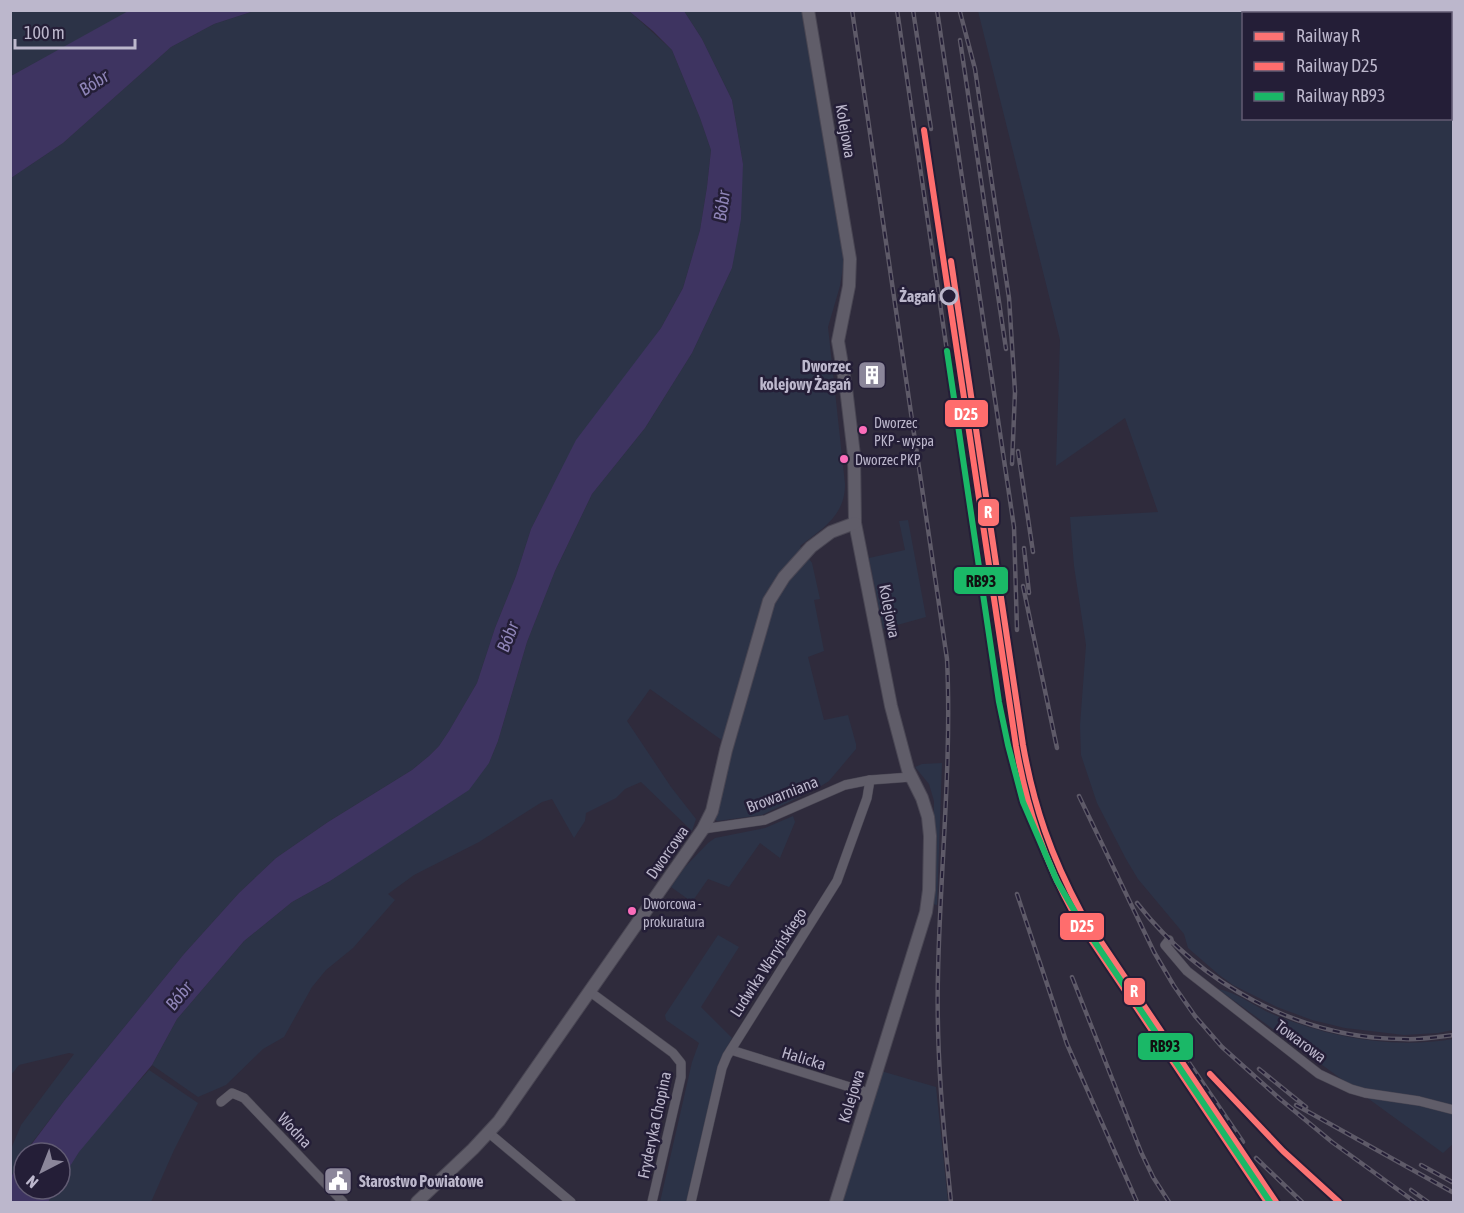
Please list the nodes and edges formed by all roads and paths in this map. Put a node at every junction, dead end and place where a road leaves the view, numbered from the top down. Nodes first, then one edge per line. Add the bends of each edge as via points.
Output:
1 (808, 10) edge
2 (855, 523) junction
3 (911, 777) junction
4 (870, 780) junction
5 (703, 829) junction
6 (1169, 940) dead end
7 (589, 992) junction
8 (730, 1050) junction
9 (869, 1093) junction
10 (220, 1102) dead end
11 (1454, 1110) edge
12 (489, 1133) junction
13 (343, 1203) edge
14 (417, 1203) edge
15 (571, 1203) edge
16 (652, 1203) edge
17 (691, 1203) edge
18 (836, 1203) edge

1 - 2 street, Kolejowa via 850,259 838,341 854,455
2 - 3 street, Kolejowa via 891,706
2 - 5 street, Dworcowa via 831,532 812,547 784,577 770,601 712,811
3 - 4 street
3 - 9 street, Kolejowa via 922,798 929,826 928,902
4 - 5 street, Browarniana via 845,785 765,820
4 - 8 street, Ludwika Waryńskiego via 837,881
5 - 7 street, Dworcowa
6 - 11 street, Towarowa via 1165,945 1187,972 1319,1074 1365,1093
7 - 12 street, Dworcowa
7 - 16 street, Fryderyka Chopina via 681,1063
8 - 9 street, Halicka
8 - 17 street, Ludwika Waryńskiego via 722,1068
9 - 18 street, Kolejowa
10 - 13 street, Wodna via 232,1094 244,1098
12 - 14 street, Dworcowa
12 - 15 street

